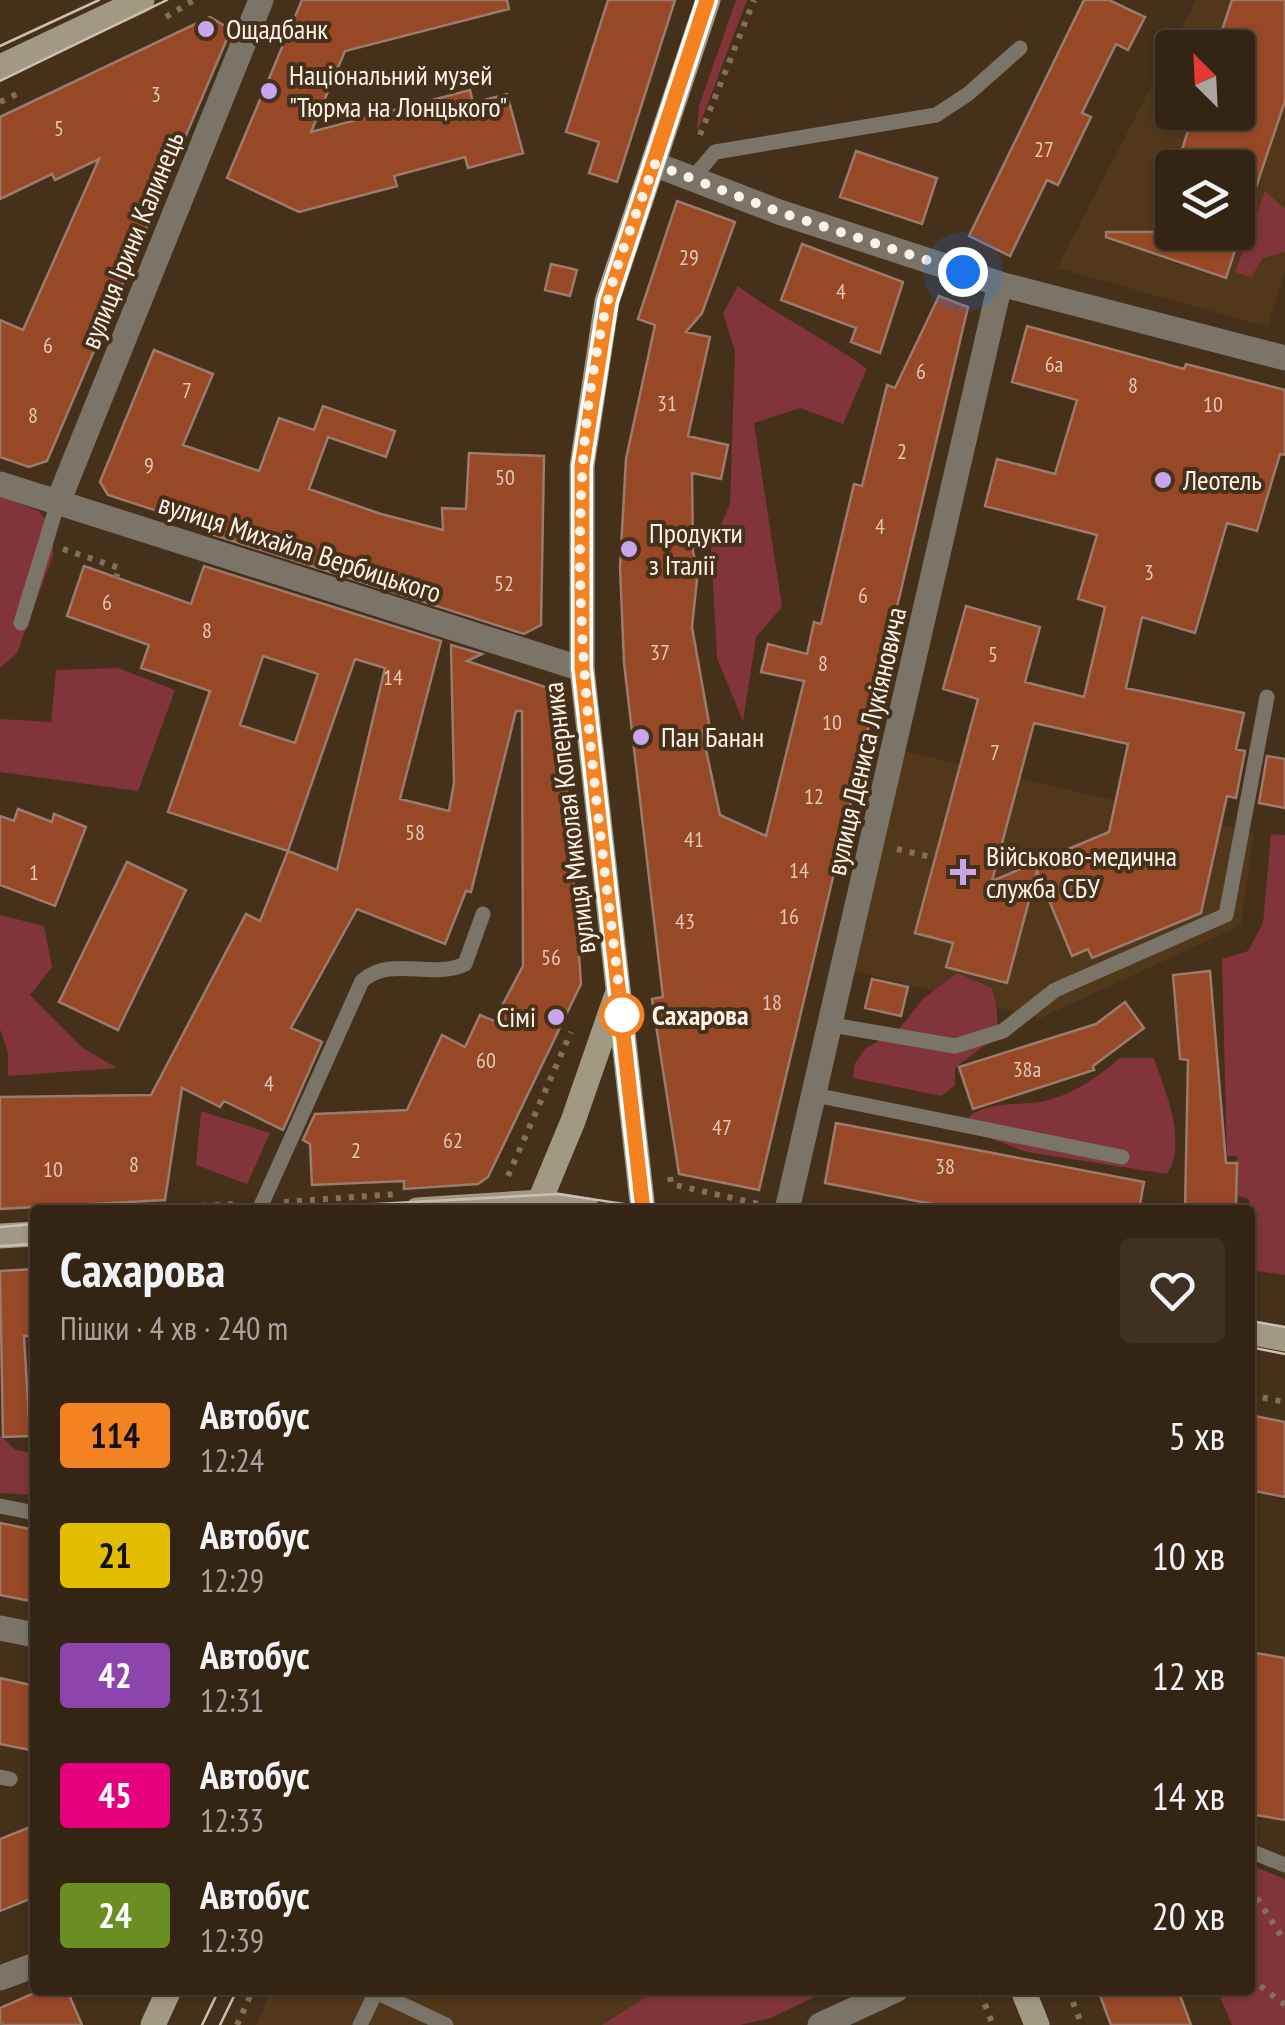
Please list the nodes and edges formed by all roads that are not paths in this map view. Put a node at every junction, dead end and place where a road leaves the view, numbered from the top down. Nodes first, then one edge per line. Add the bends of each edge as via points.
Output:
1 (142, 0) edge
2 (260, 0) edge
3 (708, 0) edge
4 (1020, 48) dead end
5 (0, 67) edge
6 (654, 164) junction
7 (692, 179) junction
8 (1000, 284) junction
9 (1285, 358) edge
10 (0, 484) edge
11 (58, 502) junction
12 (21, 624) dead end
13 (582, 668) junction
14 (1267, 697) dead end
15 (483, 914) dead end
16 (619, 988) junction
17 (832, 1025) junction
18 (815, 1095) junction
19 (1122, 1156) dead end
20 (261, 1205) edge
21 (538, 1205) edge
22 (642, 1205) edge
23 (776, 1205) edge
24 (30, 1234) edge
25 (0, 1236) edge
26 (1255, 1333) edge
27 (1285, 1339) edge
28 (0, 1506) edge
29 (30, 1512) edge
30 (0, 1628) edge
31 (30, 1635) edge
32 (1255, 1853) edge
33 (1285, 1865) edge
34 (30, 1967) edge
35 (0, 1978) edge
36 (167, 1995) edge
37 (374, 1995) edge
38 (384, 1995) edge
39 (885, 1995) edge
40 (1025, 1995) edge
41 (152, 2025) edge
42 (360, 2025) edge
43 (446, 2025) edge
44 (820, 2025) edge
45 (1037, 2025) edge

1 - 5 main road
2 - 11 street, вулиця Ірини Калинець
3 - 6 main road, вулиця Миколая Коперника
4 - 7 lane via 936,115 715,152
6 - 7 street
6 - 13 main road, вулиця Миколая Коперника via 608,301 582,466
7 - 8 street
8 - 9 street
8 - 17 street, вулиця Дениса Лукіяновича
10 - 11 street, вулиця Михайла Вербицького
11 - 12 lane
11 - 13 street, вулиця Михайла Вербицького
13 - 16 main road, вулиця Миколая Коперника
14 - 17 lane via 1226,915 1055,990 1003,1031 955,1046
15 - 20 lane via 465,964 452,971 387,968 362,981
16 - 21 main road, вулиця Миколая Коперника
16 - 22 main road, вулиця Миколая Коперника
17 - 18 street, вулиця Дениса Лукіяновича
18 - 19 lane
18 - 23 street, вулиця Дениса Лукіяновича
24 - 25 main road
26 - 27 main road
28 - 29 lane
30 - 31 street
32 - 33 lane
34 - 35 street
36 - 41 main road
37 - 42 lane
38 - 43 lane
39 - 44 street
40 - 45 main road

